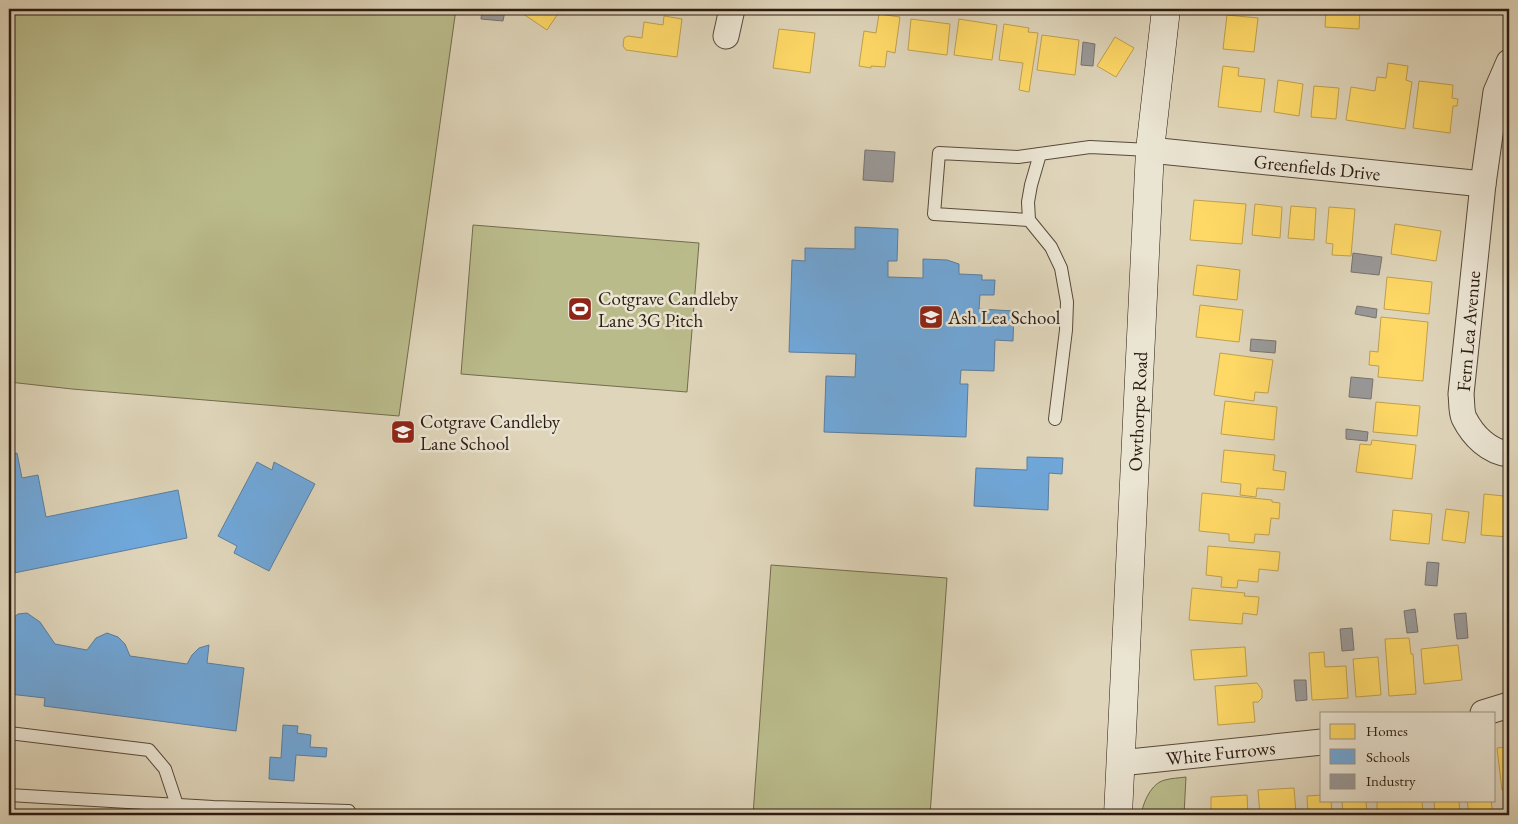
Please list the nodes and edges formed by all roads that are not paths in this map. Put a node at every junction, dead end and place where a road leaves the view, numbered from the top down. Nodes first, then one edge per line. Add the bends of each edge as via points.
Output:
1 (732, 9) edge
2 (1166, 9) edge
3 (726, 36) dead end
4 (1509, 62) edge
5 (1150, 150) junction
6 (1040, 154) junction
7 (1483, 184) junction
8 (1030, 220) junction
9 (1055, 419) dead end
10 (1509, 454) edge
11 (1509, 705) edge
12 (1487, 712) edge
13 (9, 733) edge
14 (1320, 742) edge
15 (1120, 763) junction
16 (9, 795) edge
17 (177, 805) junction
18 (349, 811) dead end
19 (1118, 815) edge

1 - 3 street
2 - 5 street, Owthorpe Road
4 - 7 street, Fern Lea Avenue via 1496,92
5 - 6 lane via 1090,147
5 - 7 street, Greenfields Drive
5 - 15 street, Owthorpe Road
6 - 8 lane via 1028,202
6 - 8 lane via 1018,157 939,153 934,214
7 - 10 street, Fern Lea Avenue via 1461,394 1463,416 1483,443 1499,453
8 - 9 lane via 1051,247 1061,268 1068,302
11 - 12 street
13 - 17 lane via 149,750 165,769
14 - 15 street, White Furrows
15 - 19 street, Owthorpe Road
16 - 17 lane
17 - 18 lane

